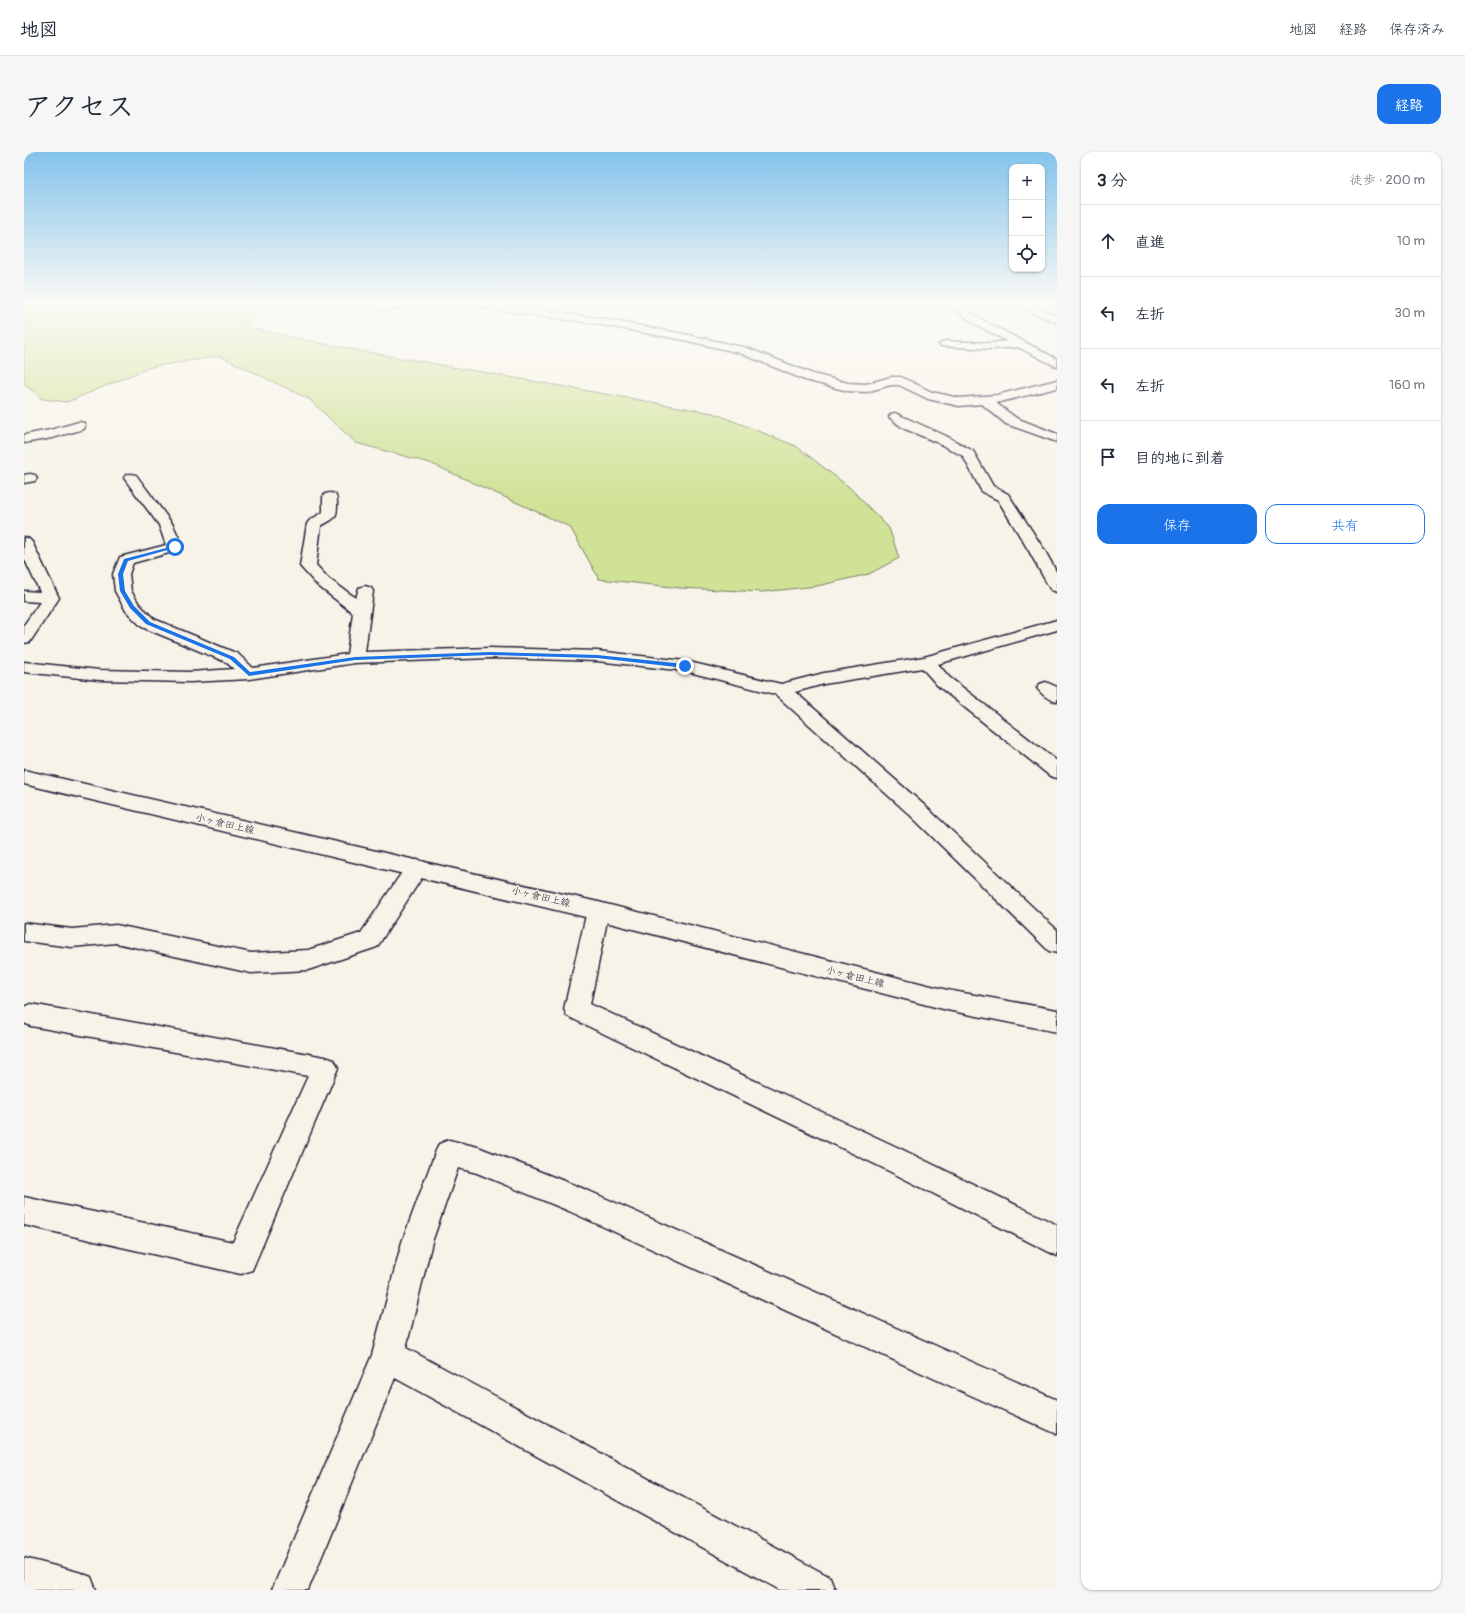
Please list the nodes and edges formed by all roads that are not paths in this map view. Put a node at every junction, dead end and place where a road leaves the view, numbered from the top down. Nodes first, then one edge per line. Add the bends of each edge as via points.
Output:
1 (787, 369) edge
2 (1057, 384) edge
3 (986, 401) junction
4 (895, 417) dead end
5 (79, 426) dead end
6 (1057, 438) edge
7 (24, 440) edge
8 (132, 478) dead end
9 (330, 497) dead end
10 (24, 541) edge
11 (1057, 587) edge
12 (365, 591) dead end
13 (24, 596) edge
14 (51, 598) junction
15 (362, 611) junction
16 (1057, 625) edge
17 (24, 638) edge
18 (355, 658) junction
19 (926, 662) junction
20 (24, 667) edge
21 (249, 674) junction
22 (781, 690) junction
23 (1057, 771) edge
24 (24, 777) edge
25 (417, 868) junction
26 (598, 911) junction
27 (24, 932) edge
28 (1057, 944) edge
29 (31, 1015) dead end
30 (1057, 1021) edge
31 (24, 1211) edge
32 (1057, 1241) edge
33 (388, 1356) junction
34 (1057, 1417) edge
35 (24, 1576) edge
36 (78, 1590) edge
37 (290, 1590) edge
38 (816, 1590) edge

1 - 3 street via 837,385 858,388 901,381 928,395 952,401
2 - 3 street
3 - 6 street via 1012,421
4 - 11 street via 968,454 987,489 1003,497
5 - 7 street
8 - 21 street via 166,526 175,547 126,560 121,574 123,591 132,607 148,623 232,658
9 - 15 street via 330,514 314,524 308,566 323,582
10 - 14 street
12 - 15 street
13 - 14 street
14 - 17 street
15 - 18 street
16 - 19 street
18 - 21 street
18 - 22 street via 490,653 597,656 685,666
19 - 22 street via 824,679
19 - 23 street via 942,681
20 - 21 street via 99,675 190,677
22 - 28 street via 917,810
24 - 25 street, 小ヶ倉田上線
25 - 26 street, 小ヶ倉田上線
25 - 27 street via 369,940 308,960 251,963 116,934 72,938
26 - 30 street, 小ヶ倉田上線 via 947,1000
26 - 32 street via 576,1009 889,1157
29 - 31 street via 325,1068 241,1259
33 - 34 street via 417,1242 449,1153 478,1160 579,1201
33 - 37 street
33 - 38 street
35 - 36 street

